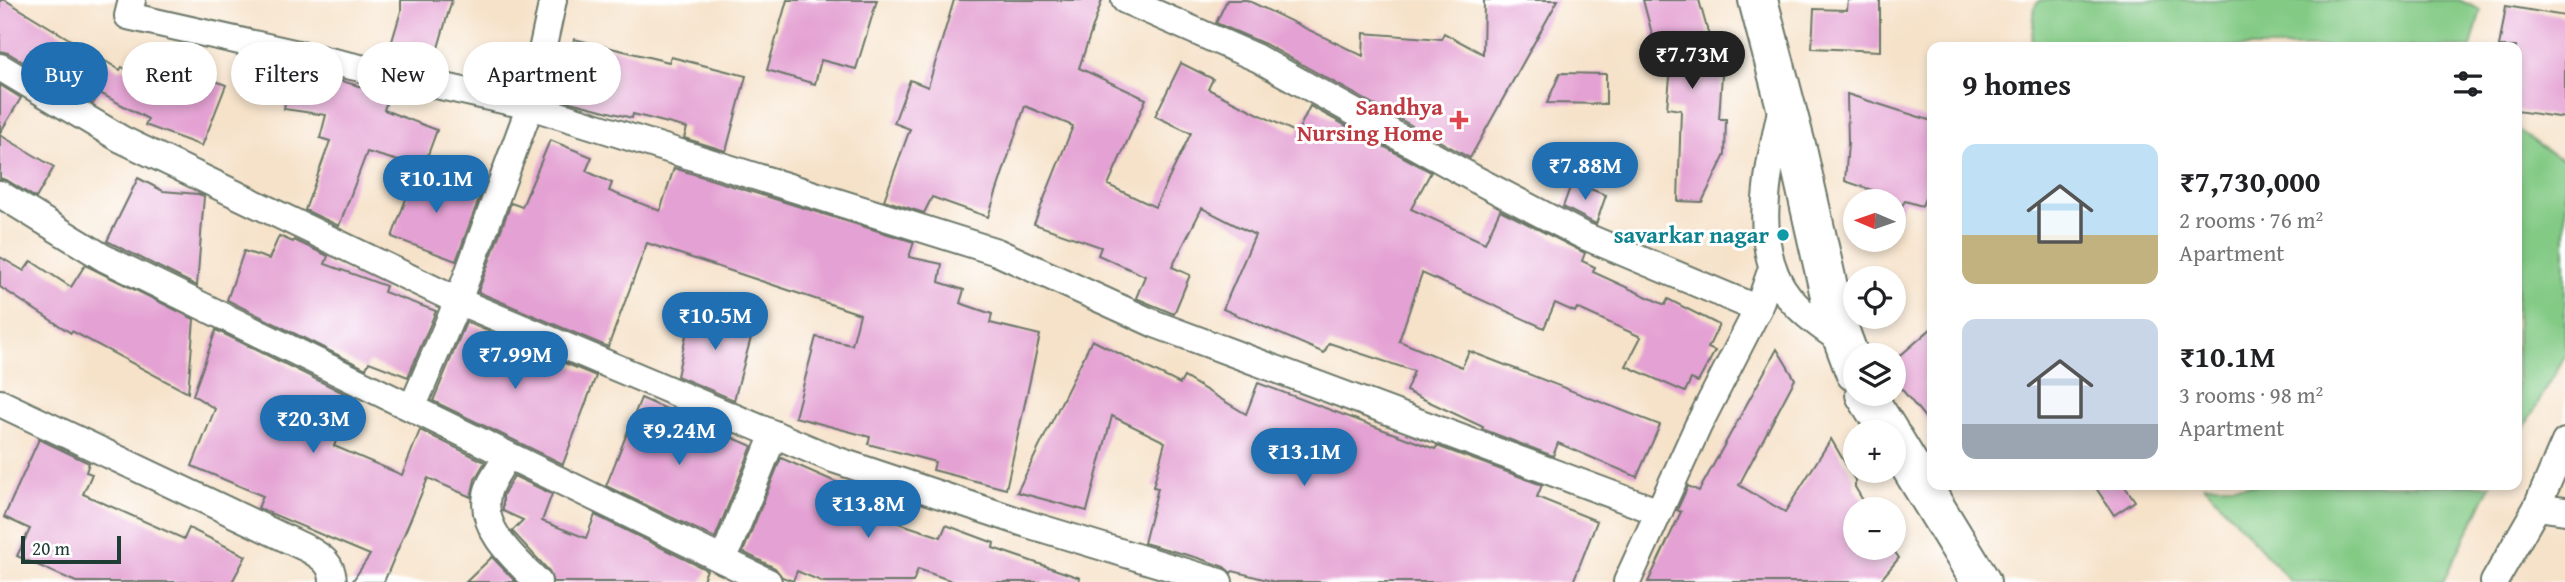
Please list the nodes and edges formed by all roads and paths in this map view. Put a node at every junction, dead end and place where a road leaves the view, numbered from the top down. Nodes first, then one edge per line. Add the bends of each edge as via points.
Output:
1 (132, 0) edge
2 (554, 0) edge
3 (1125, 0) edge
4 (1758, 0) edge
5 (0, 67) edge
6 (1783, 97) junction
7 (530, 106) junction
8 (0, 194) edge
9 (1772, 268) junction
10 (458, 301) junction
11 (1758, 309) junction
12 (1844, 343) edge
13 (1843, 351) edge
14 (0, 403) edge
15 (412, 408) junction
16 (774, 435) junction
17 (2565, 442) edge
18 (507, 456) junction
19 (1906, 460) edge
20 (2537, 507) junction
21 (2565, 511) edge
22 (1658, 512) junction
23 (723, 560) junction
24 (333, 582) edge
25 (538, 582) edge
26 (768, 582) edge
27 (1219, 582) edge
28 (1627, 582) edge
29 (1981, 582) edge
30 (2494, 582) edge

1 - 7 street via 128,16
2 - 7 street
3 - 11 street via 1257,58 1582,235
4 - 6 highway
5 - 10 street via 121,139
6 - 9 street via 1765,222
6 - 12 highway
7 - 10 street
7 - 22 street via 997,253 1155,324
8 - 15 street via 104,258
9 - 11 street
9 - 13 street via 1788,296
10 - 15 street
10 - 16 street
11 - 22 street
14 - 24 street via 308,549 329,564
15 - 18 street
16 - 23 street
16 - 27 street via 1001,515
17 - 20 street
18 - 23 street
18 - 25 street via 487,493 489,520 500,542
19 - 29 highway
20 - 21 street
20 - 30 street
22 - 28 street
23 - 26 street

